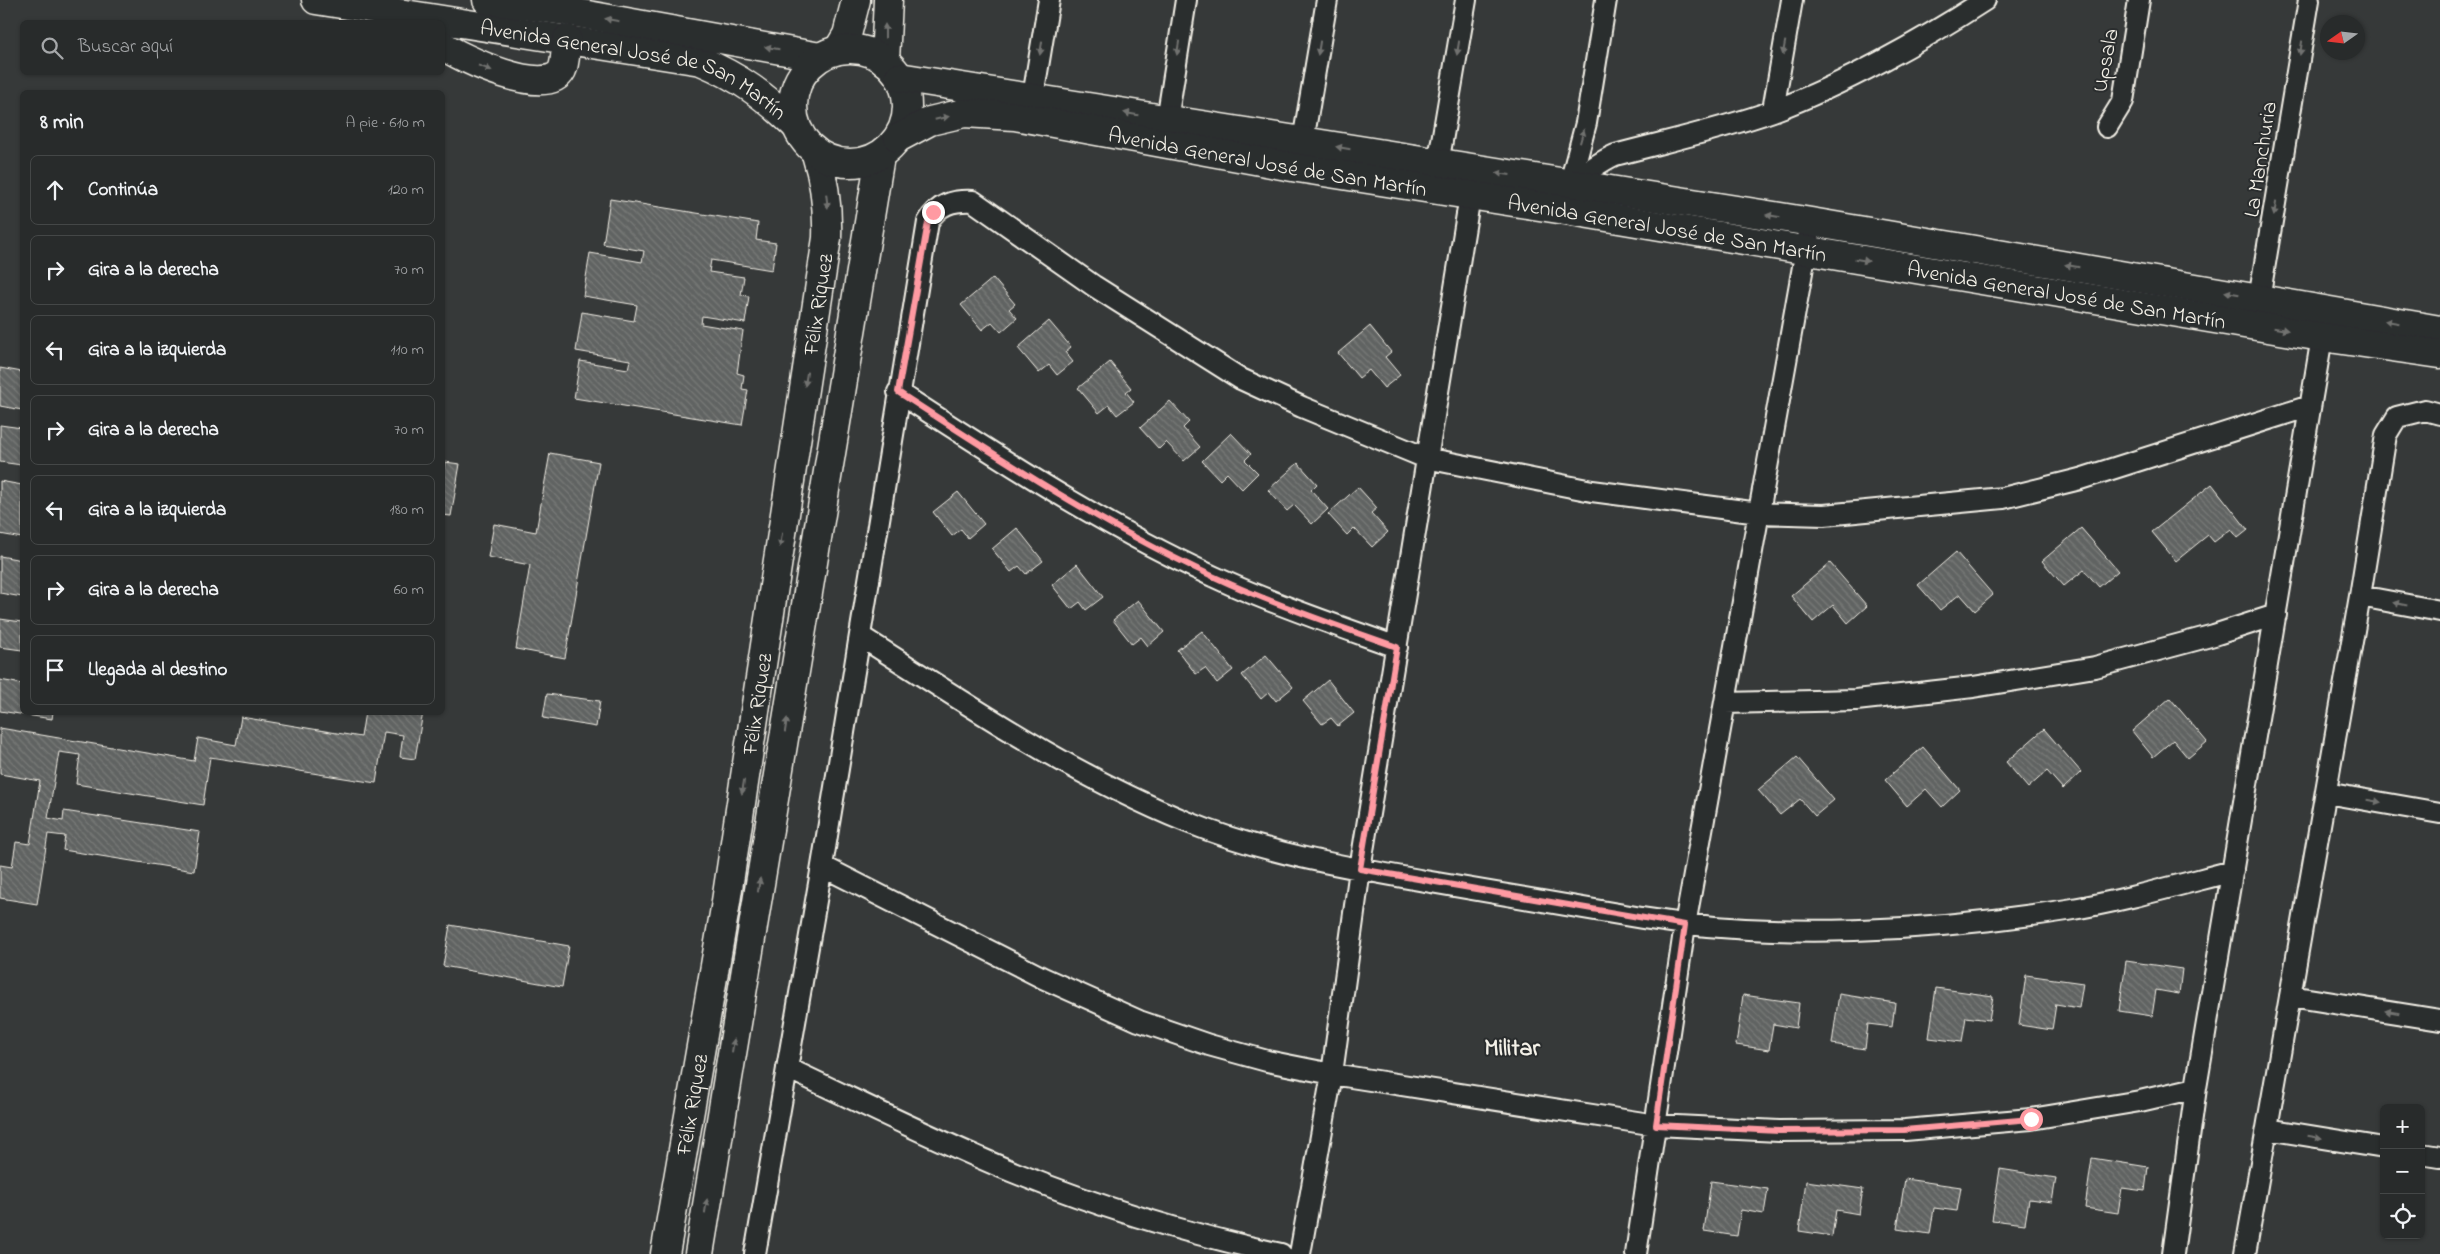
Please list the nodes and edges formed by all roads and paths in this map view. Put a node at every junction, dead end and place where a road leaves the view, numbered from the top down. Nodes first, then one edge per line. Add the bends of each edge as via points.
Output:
1 (316, 0) edge
2 (486, 0) edge
3 (856, 0) edge
4 (888, 0) edge
5 (1049, 0) edge
6 (1186, 0) edge
7 (1327, 0) edge
8 (1466, 0) edge
9 (1606, 0) edge
10 (1792, 0) edge
11 (1985, 0) edge
12 (2139, 0) edge
13 (2308, 0) edge
14 (572, 6) edge
15 (1963, 8) edge
16 (406, 18) edge
17 (421, 20) edge
18 (445, 23) edge
19 (567, 39) junction
20 (445, 47) edge
21 (829, 54) junction
22 (892, 69) junction
23 (1033, 97) junction
24 (1773, 110) junction
25 (794, 125) junction
26 (2107, 127) dead end
27 (1163, 131) junction
28 (1303, 141) junction
29 (889, 147) junction
30 (816, 154) junction
31 (1298, 168) junction
32 (1436, 177) junction
33 (1569, 183) junction
34 (1470, 196) junction
35 (1514, 201) junction
36 (1564, 210) junction
37 (1811, 222) junction
38 (1807, 251) junction
39 (2260, 298) junction
40 (2253, 324) junction
41 (2324, 324) junction
42 (2440, 330) edge
43 (2440, 354) edge
44 (898, 392) junction
45 (2310, 406) junction
46 (2440, 414) edge
47 (1426, 458) junction
48 (1760, 513) junction
49 (2360, 596) junction
50 (2440, 611) edge
51 (2276, 615) junction
52 (860, 636) junction
53 (1397, 647) junction
54 (1726, 703) junction
55 (2326, 793) junction
56 (2440, 813) edge
57 (822, 866) junction
58 (1360, 869) junction
59 (2233, 871) junction
60 (1685, 925) junction
61 (2290, 996) junction
62 (2440, 1020) edge
63 (787, 1068) junction
64 (1332, 1074) junction
65 (2196, 1088) junction
66 (1656, 1125) junction
67 (2267, 1129) junction
68 (2380, 1147) edge
69 (2425, 1155) edge
70 (2440, 1157) edge
71 (665, 1254) edge
72 (698, 1254) edge
73 (755, 1254) edge
74 (1281, 1254) edge
75 (1300, 1254) edge
76 (1636, 1254) edge
77 (2173, 1254) edge
78 (2245, 1254) edge

1 - 16 main road, Avenida General José de San Martín
2 - 14 main road, Avenida General José de San Martín
3 - 21 main road via 847,35
22 -> 4 main road
5 -> 23 street
6 -> 27 street
7 -> 28 street
8 -> 32 street
33 -> 9 street via 1586,123
10 -> 24 street
11 - 15 street
12 - 26 street, Upsala via 2122,102
13 -> 39 street, La Manchuria
14 - 19 street
21 -> 14 main road, Avenida General José de San Martín
15 - 24 street via 1855,74
16 - 17 main road, Avenida General José de San Martín
18 - 19 main road, Avenida General José de San Martín
20 -> 19 main road via 477,65 503,74 541,79 562,70
19 - 25 main road, Avenida General José de San Martín via 701,61 726,72 767,98
21 - 22 main road, Avenida General José de San Martín via 854,49 871,53
21 - 25 main road, Avenida General José de San Martín via 805,70 796,86 792,106
22 - 23 main road, Avenida General José de San Martín
22 - 29 main road via 905,92 907,108 904,124
27 -> 23 main road, Avenida General José de San Martín
24 - 33 street via 1615,155 1600,161
25 - 30 main road, Avenida General José de San Martín
27 - 28 main road, Avenida General José de San Martín
29 -> 27 main road, Avenida General José de San Martín via 930,121 964,113
27 - 31 main road, Avenida General José de San Martín
28 - 31 street
32 -> 28 main road, Avenida General José de San Martín
29 - 30 main road, Avenida General José de San Martín via 851,164 833,162
72 -> 29 main road, Félix Riquez
30 -> 71 main road, Félix Riquez via 828,206 827,238 724,908
31 - 32 main road, Avenida General José de San Martín
33 -> 32 main road, Avenida General José de San Martín
32 - 34 main road, Avenida General José de San Martín
33 - 35 street
33 - 36 street
37 -> 33 main road, Avenida General José de San Martín
34 - 35 main road, Avenida General José de San Martín
34 - 47 street
35 - 36 main road, Avenida General José de San Martín
36 - 38 main road, Avenida General José de San Martín
37 - 38 street
39 -> 37 main road, Avenida General José de San Martín
38 -> 40 main road, Avenida General José de San Martín
38 - 48 street
39 - 40 street, La Manchuria
39 - 41 main road, Avenida General José de San Martín
40 -> 41 main road, Avenida General José de San Martín
42 -> 41 main road, Avenida General José de San Martín
41 - 43 main road, Avenida General José de San Martín
41 - 45 street
44 - 47 street via 928,222 933,212 944,205 957,200 973,201 1110,296 1241,379
44 - 52 street
44 - 53 street via 1060,496 1136,538 1230,584
45 - 48 street via 2080,479 2003,498 1824,515
45 - 51 street
46 - 49 street via 2424,410 2397,416 2386,435
47 - 48 street via 1592,491
47 - 53 street
48 - 54 street
50 -> 49 street
49 - 55 street
51 - 54 street via 2095,667 1973,687 1856,700
51 - 59 street
52 - 57 street
52 - 58 street via 1045,751 1110,786 1188,822 1260,846
53 - 58 street
54 - 60 street
55 -> 56 street
55 - 61 street
57 - 63 street
57 - 64 street via 1043,978 1139,1021 1251,1056
58 - 60 street
58 - 64 street
59 - 60 street via 2069,910 1930,927 1808,930
59 - 65 street
60 - 66 street
62 -> 61 street
61 - 67 street
63 - 73 street
63 - 74 street via 1019,1174 1206,1237
64 - 66 street
64 - 75 street
65 - 66 street via 2031,1119 1904,1130 1779,1131
65 - 77 street
66 - 76 street
67 -> 68 street
67 - 78 street
69 - 70 street

